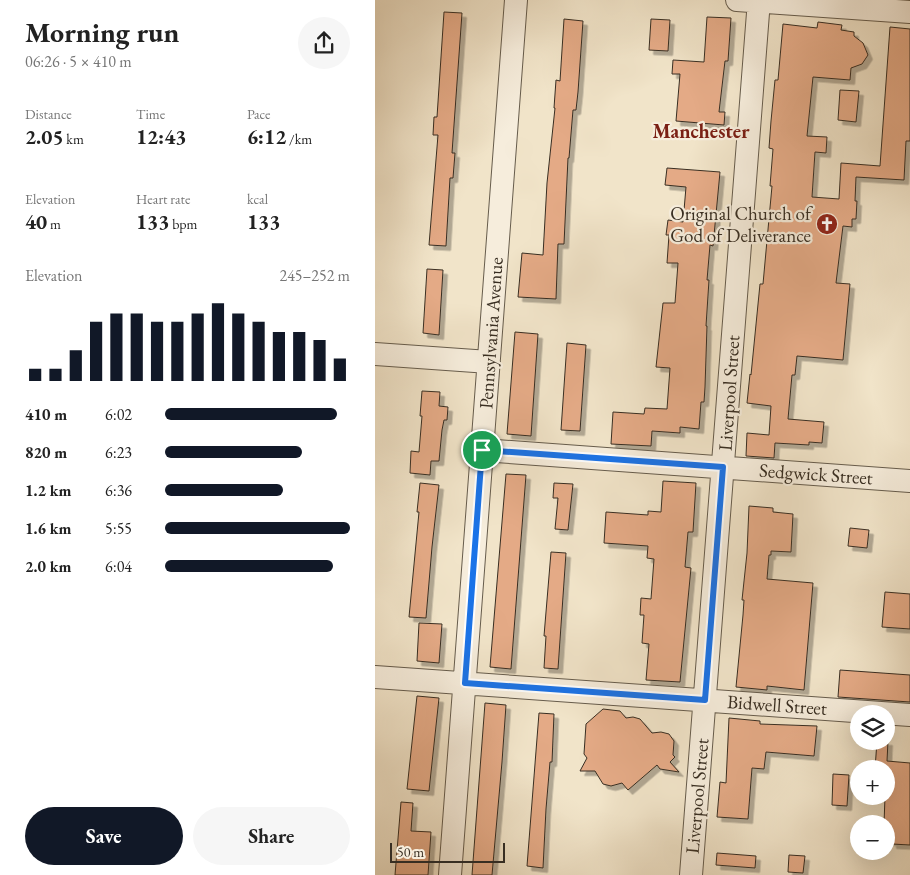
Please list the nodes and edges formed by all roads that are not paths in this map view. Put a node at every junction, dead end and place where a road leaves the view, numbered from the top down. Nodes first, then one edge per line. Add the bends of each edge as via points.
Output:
1 (516, 0) edge
2 (737, 0) edge
3 (759, 1) edge
4 (910, 12) edge
5 (375, 354) edge
6 (489, 362) junction
7 (482, 450) junction
8 (723, 467) junction
9 (910, 481) edge
10 (375, 677) edge
11 (465, 683) junction
12 (705, 700) junction
13 (910, 715) edge
14 (450, 875) edge
15 (691, 875) edge

1 - 6 street, Pennsylvania Avenue
2 - 3 street
3 - 4 street
3 - 8 street, Liverpool Street
5 - 6 street
6 - 7 street, Pennsylvania Avenue
7 - 8 street, Sedgwick Street
7 - 11 street, Pennsylvania Avenue
8 - 9 street, Sedgwick Street
8 - 12 street, Liverpool Street
10 - 11 street, Bidwell Street
11 - 12 street, Bidwell Street
11 - 14 street, Pennsylvania Avenue
12 - 13 street, Bidwell Street
12 - 15 street, Liverpool Street

